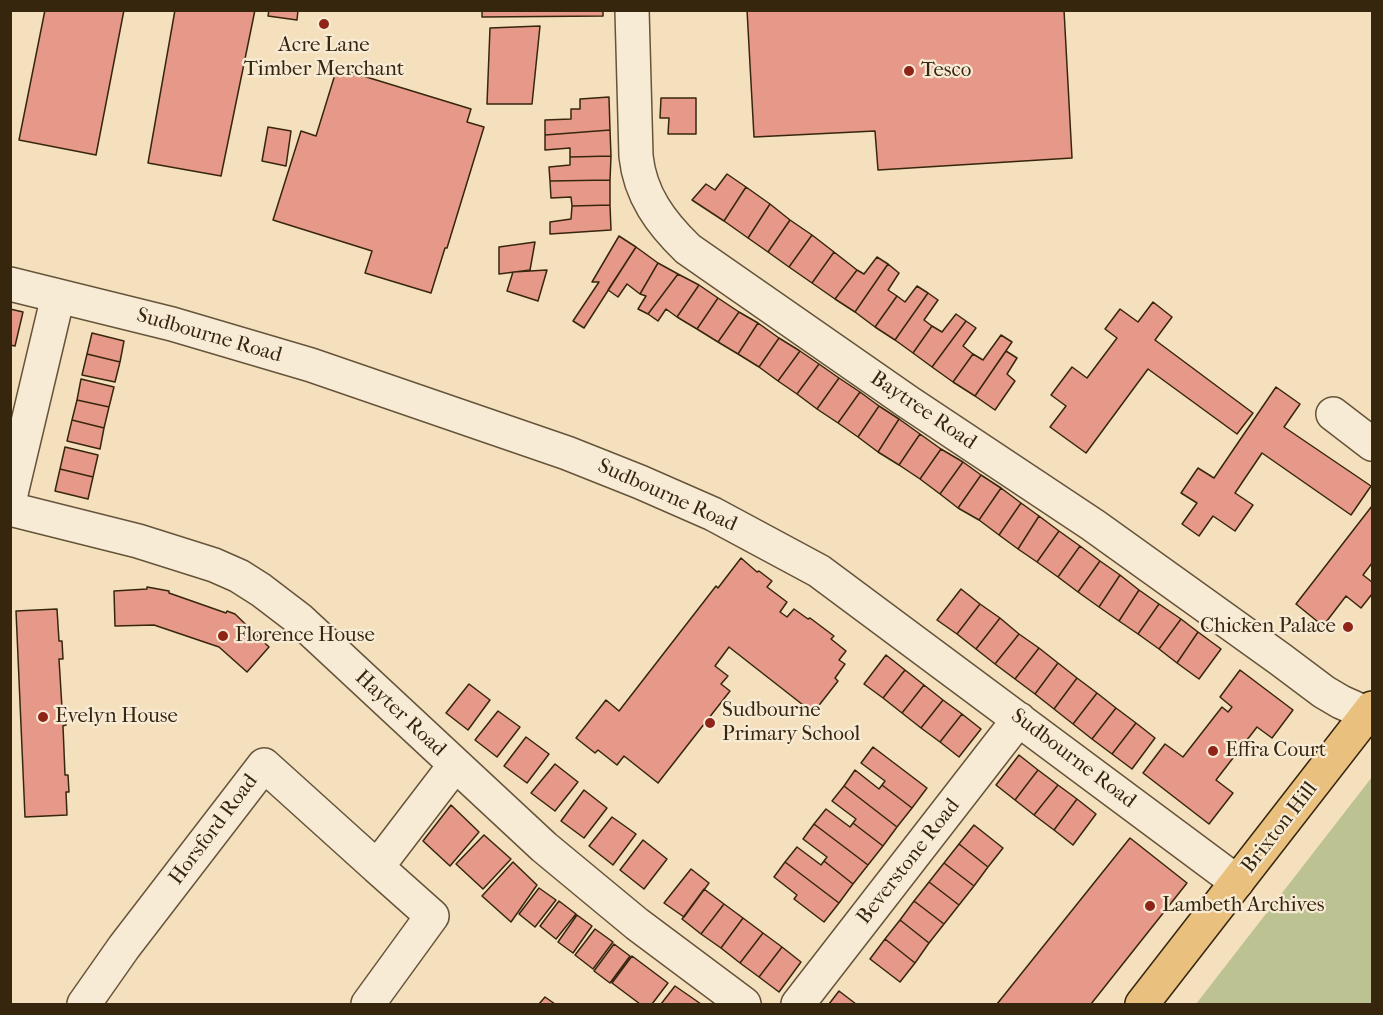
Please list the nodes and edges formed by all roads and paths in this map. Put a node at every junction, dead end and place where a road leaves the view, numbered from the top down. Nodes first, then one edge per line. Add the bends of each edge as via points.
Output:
1 (632, 10) edge
2 (10, 284) edge
3 (58, 296) junction
4 (1333, 414) dead end
5 (1372, 444) edge
6 (10, 498) edge
7 (10, 509) edge
8 (1370, 711) edge
9 (1019, 718) junction
10 (455, 765) junction
11 (377, 867) junction
12 (1237, 882) junction
13 (84, 1005) edge
14 (368, 1005) edge
15 (744, 1005) edge
16 (798, 1005) edge
17 (1142, 1005) edge

1 - 8 street, Baytree Road via 638,175 654,211 688,249 1094,525 1341,702
2 - 3 street, Sudbourne Road
3 - 6 street
3 - 9 street, Sudbourne Road via 311,365 640,482 712,514 819,571
4 - 5 street
7 - 10 street, Hayter Road via 166,549 239,576 299,619
8 - 12 highway, Brixton Hill
9 - 12 street, Sudbourne Road
9 - 16 street, Beverstone Road
10 - 11 street
10 - 15 street, Hayter Road via 544,847
11 - 13 street, Horsford Road via 264,765
11 - 14 street via 432,916
12 - 17 highway, Brixton Hill

